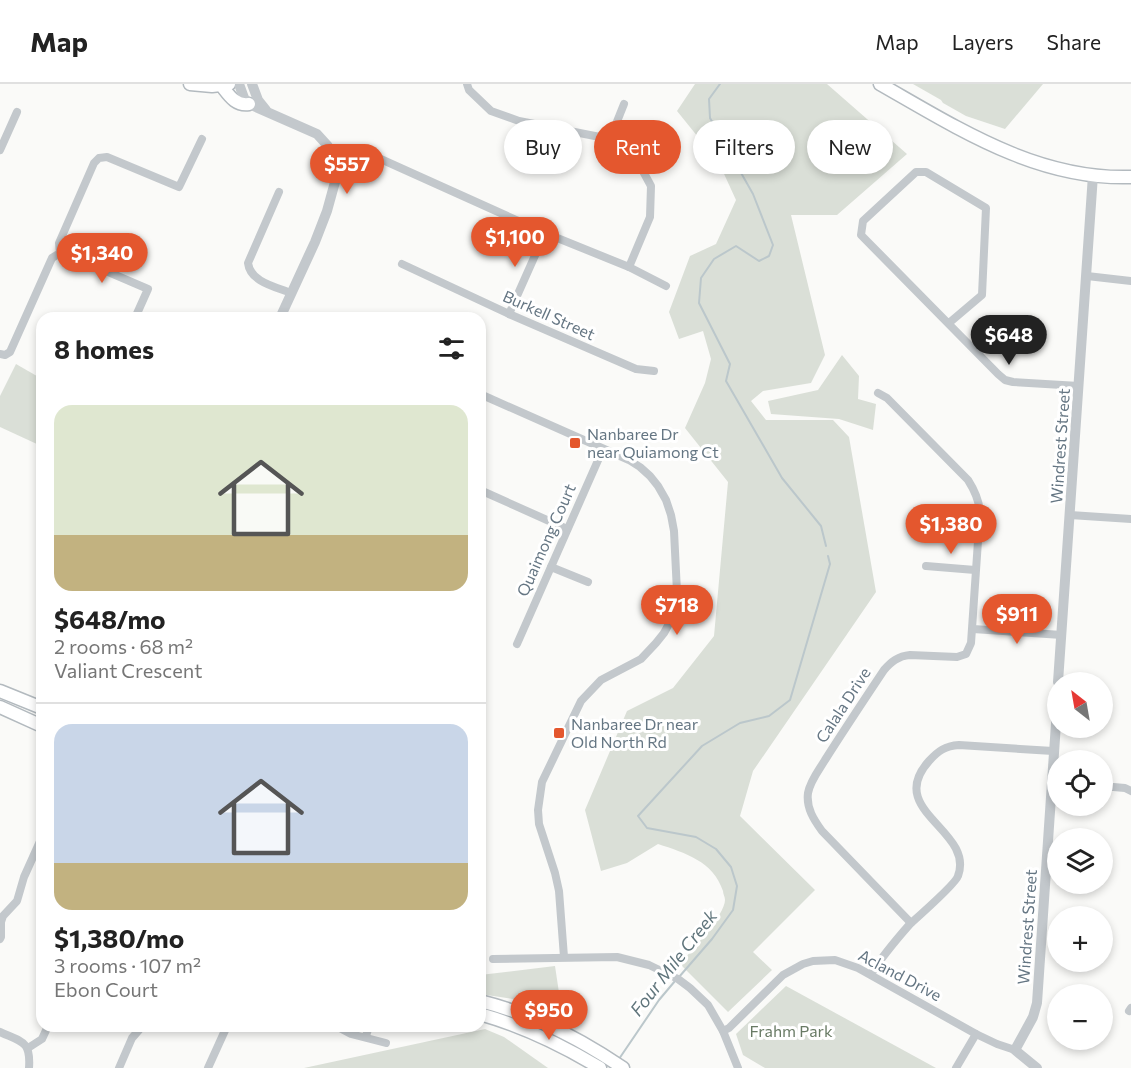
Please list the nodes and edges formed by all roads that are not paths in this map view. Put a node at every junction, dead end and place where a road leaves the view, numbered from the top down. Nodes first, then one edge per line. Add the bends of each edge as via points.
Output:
1 (190, 84) edge
2 (239, 84) edge
3 (252, 84) edge
4 (467, 84) edge
5 (880, 84) edge
6 (225, 85) edge
7 (249, 104) junction
8 (624, 104) dead end
9 (266, 111) junction
10 (17, 112) dead end
11 (618, 120) edge
12 (594, 136) edge
13 (202, 139) dead end
14 (0, 150) edge
15 (333, 158) junction
16 (644, 174) edge
17 (1093, 175) junction
18 (1131, 177) edge
19 (279, 192) dead end
20 (545, 233) junction
21 (60, 253) junction
22 (402, 264) dead end
23 (629, 267) junction
24 (1087, 276) junction
25 (1131, 281) edge
26 (666, 286) dead end
27 (291, 293) junction
28 (138, 312) edge
29 (283, 312) edge
30 (509, 314) junction
31 (949, 323) junction
32 (0, 354) edge
33 (654, 371) dead end
34 (1079, 386) junction
35 (878, 393) dead end
36 (486, 397) edge
37 (603, 449) junction
38 (486, 493) edge
39 (1070, 515) junction
40 (1131, 519) edge
41 (567, 529) junction
42 (551, 567) junction
43 (926, 567) dead end
44 (975, 570) junction
45 (588, 582) dead end
46 (973, 629) junction
47 (1062, 635) junction
48 (517, 644) dead end
49 (1059, 672) edge
50 (0, 691) edge
51 (36, 706) edge
52 (0, 707) edge
53 (36, 723) edge
54 (1047, 751) edge
55 (1113, 787) edge
56 (1131, 791) edge
57 (1052, 816) edge
58 (36, 850) edge
59 (911, 923) junction
60 (0, 939) edge
61 (564, 957) junction
62 (493, 959) dead end
63 (871, 974) junction
64 (486, 1003) edge
65 (486, 1016) edge
66 (723, 1031) junction
67 (0, 1032) edge
68 (45, 1032) edge
69 (137, 1032) edge
70 (224, 1032) edge
71 (347, 1032) edge
72 (367, 1032) edge
73 (976, 1034) junction
74 (366, 1036) junction
75 (386, 1043) dead end
76 (28, 1048) junction
77 (1015, 1050) junction
78 (29, 1068) edge
79 (119, 1068) edge
80 (208, 1068) edge
81 (600, 1068) edge
82 (623, 1068) edge
83 (738, 1068) edge
84 (956, 1068) edge
85 (1037, 1068) edge

1 - 6 main road
2 - 7 street
3 - 9 street
4 - 12 street via 491,111 519,121
5 - 17 main road via 1006,152 1043,165
6 - 7 main road via 233,100
7 - 9 street
8 - 11 street
9 - 15 street via 316,134
10 - 14 street
13 - 21 street via 179,187 107,157 94,162 59,243
15 - 20 street via 360,153 374,156
15 - 27 street via 332,197
16 - 23 street via 651,186 650,217
17 - 18 main road
17 - 24 street, Windrest Street
19 - 27 street via 248,263 256,278
20 - 23 street
20 - 30 street
21 - 28 street via 148,289
21 - 32 street via 52,258 10,352
22 - 30 street, Burkell Street
23 - 26 street
24 - 25 street
24 - 34 street, Windrest Street
27 - 29 street
30 - 33 street, Burkell Street via 636,369
31 - 31 street via 861,235 863,221 916,172 926,172 986,208 982,294
31 - 34 street via 1005,380
34 - 39 street, Windrest Street
35 - 44 street, Calala Drive via 975,491 980,512
36 - 37 street
37 - 41 street, Quaimong Court
37 - 61 street via 640,467 666,500 674,531 677,592 671,620 656,643 641,659 601,680 581,701 542,782 539,824 557,882
38 - 41 street
39 - 40 street
39 - 47 street, Windrest Street
41 - 42 street, Quaimong Court
42 - 45 street
42 - 48 street, Quaimong Court
43 - 44 street
44 - 46 street, Calala Drive
46 - 47 street
46 - 59 street, Calala Drive via 966,654 903,656 890,664 810,785 809,807 822,831
47 - 49 street, Windrest Street
50 - 51 main road
52 - 53 main road
54 - 59 street via 949,746 926,765 917,782 921,807 956,846 960,860 958,877
55 - 56 street
57 - 77 street, Windrest Street via 1036,1004
58 - 60 street via 17,901 3,916
59 - 63 street
61 - 62 street
61 - 66 street via 617,957 664,971 708,1005
63 - 66 street, Acland Drive via 835,960 803,964 783,975
63 - 73 street, Acland Drive
64 - 82 main road via 561,1030
65 - 81 main road via 542,1037
66 - 83 street
67 - 76 street
68 - 76 street
69 - 79 street
70 - 80 street
71 - 74 street
72 - 74 street
73 - 77 street, Acland Drive
73 - 84 street
74 - 75 street
76 - 78 street
77 - 85 street, Acland Drive

